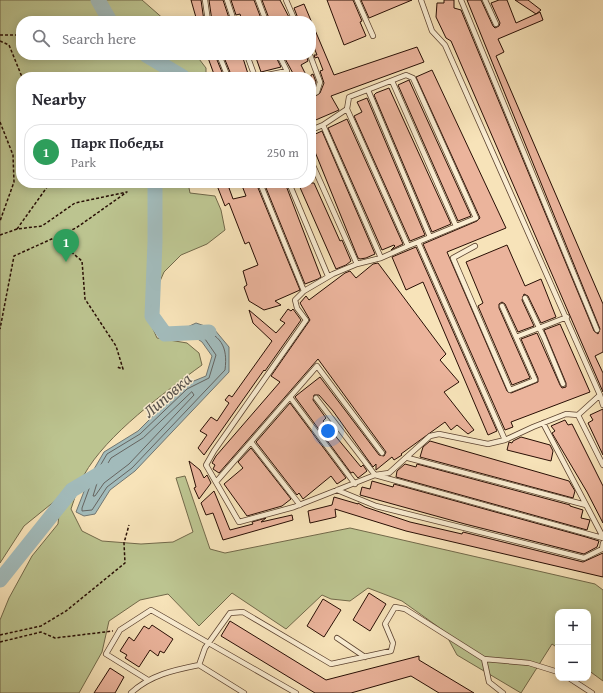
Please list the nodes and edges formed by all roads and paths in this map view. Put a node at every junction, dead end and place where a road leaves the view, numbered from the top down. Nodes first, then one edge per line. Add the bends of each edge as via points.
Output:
1 (205, 0) edge
2 (226, 0) edge
3 (258, 0) edge
4 (286, 0) edge
5 (357, 0) edge
6 (421, 0) edge
7 (461, 0) edge
8 (485, 0) edge
9 (207, 16) edge
10 (232, 16) edge
11 (264, 16) edge
12 (293, 16) edge
13 (496, 24) dead end
14 (0, 35) edge
15 (16, 35) edge
16 (373, 36) dead end
17 (0, 41) edge
18 (221, 60) edge
19 (249, 60) edge
20 (281, 60) edge
21 (312, 60) edge
22 (20, 72) edge
23 (226, 72) edge
24 (254, 72) edge
25 (281, 72) edge
26 (392, 81) junction
27 (368, 90) junction
28 (316, 92) edge
29 (347, 109) junction
30 (0, 122) edge
31 (323, 125) junction
32 (316, 128) edge
33 (316, 172) edge
34 (46, 188) edge
35 (262, 188) edge
36 (291, 188) edge
37 (0, 221) edge
38 (456, 226) junction
39 (17, 229) junction
40 (0, 235) edge
41 (430, 237) junction
42 (56, 238) junction
43 (418, 242) junction
44 (408, 246) junction
45 (475, 246) dead end
46 (381, 258) junction
47 (357, 264) junction
48 (328, 276) junction
49 (304, 290) junction
50 (525, 298) dead end
51 (502, 306) dead end
52 (566, 317) junction
53 (538, 328) junction
54 (0, 329) edge
55 (598, 330) dead end
56 (516, 337) junction
57 (117, 367) dead end
58 (563, 384) dead end
59 (600, 395) junction
60 (290, 397) junction
61 (316, 398) dead end
62 (603, 405) edge
63 (578, 415) junction
64 (543, 423) junction
65 (505, 440) junction
66 (251, 442) junction
67 (382, 453) dead end
68 (408, 458) dead end
69 (603, 465) edge
70 (375, 475) junction
71 (216, 482) junction
72 (355, 484) junction
73 (337, 490) junction
74 (300, 505) junction
75 (586, 505) junction
76 (129, 524) dead end
77 (603, 537) edge
78 (603, 543) edge
79 (120, 630) junction
80 (0, 635) edge
81 (337, 638) dead end
82 (0, 642) edge
83 (209, 643) junction
84 (366, 657) junction
85 (484, 659) junction
86 (199, 665) junction
87 (555, 671) edge
88 (148, 680) junction
89 (574, 681) edge
90 (131, 693) edge
91 (244, 693) edge
92 (296, 693) edge
93 (503, 693) edge
94 (592, 693) edge

1 - 9 lane
2 - 10 lane
3 - 11 lane
4 - 12 lane
5 - 16 lane
6 - 52 lane via 432,31 445,45
7 - 55 lane
8 - 13 lane
14 - 15 path
17 - 22 path via 9,45
18 - 23 lane
19 - 24 lane
20 - 25 lane via 286,71
21 - 28 lane via 320,82
26 - 27 lane
26 - 38 lane
26 - 38 lane via 406,75 413,78 476,218
27 - 29 lane via 349,97
27 - 41 lane
29 - 31 lane
29 - 44 lane
30 - 37 path via 13,155 14,182
31 - 32 lane
31 - 46 lane
33 - 47 lane
34 - 39 path
35 - 49 lane
36 - 48 lane
38 - 41 lane
39 - 40 path
39 - 42 path via 42,226 75,203 127,192 76,228
41 - 43 lane
42 - 54 path via 14,256
42 - 57 path via 82,261 85,299 116,346 123,369
43 - 44 lane
43 - 65 lane
44 - 46 lane
45 - 56 lane via 453,258 510,390 535,380
46 - 47 lane
47 - 48 lane
48 - 49 lane
49 - 71 lane via 295,300 297,308 306,320 206,465
50 - 53 lane
51 - 56 lane
52 - 53 lane
52 - 59 lane
53 - 56 lane
53 - 58 lane
59 - 62 lane
59 - 63 lane
60 - 66 lane
60 - 67 lane via 316,366
60 - 72 lane
61 - 70 lane
63 - 64 lane via 566,414
63 - 69 lane
64 - 65 lane
64 - 75 lane
65 - 70 lane via 488,444 438,434 430,436 389,473
66 - 71 lane
66 - 74 lane
68 - 75 lane
70 - 72 lane
70 - 77 lane
71 - 74 lane via 239,522
72 - 73 lane
73 - 74 lane
73 - 78 lane via 383,508 584,558 602,549
75 - 77 lane
76 - 80 path via 124,543 125,563 66,611 41,626
79 - 82 path via 55,638 41,632
79 - 83 lane via 152,610
79 - 88 lane via 106,654
81 - 84 lane
83 - 84 lane via 230,613 243,612 331,664
83 - 86 lane
83 - 92 lane
84 - 85 lane via 391,651 393,643 385,624 395,607 405,609
85 - 87 lane via 529,663
85 - 93 lane via 489,682
86 - 88 lane via 172,670
86 - 91 lane
88 - 90 lane
89 - 94 lane

